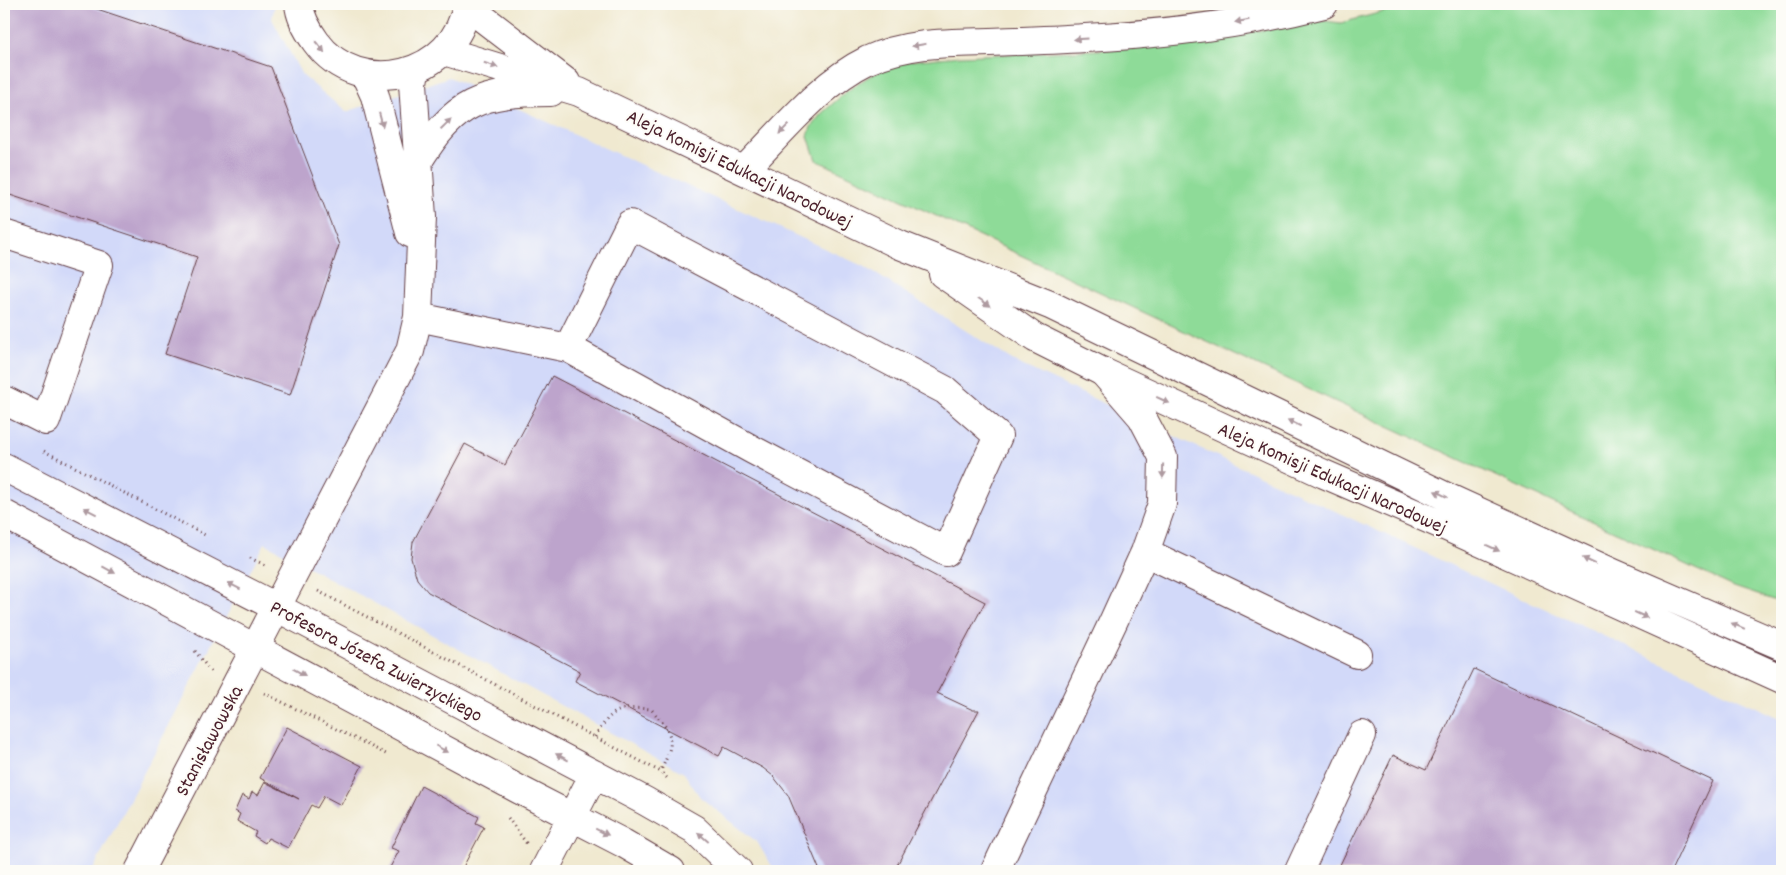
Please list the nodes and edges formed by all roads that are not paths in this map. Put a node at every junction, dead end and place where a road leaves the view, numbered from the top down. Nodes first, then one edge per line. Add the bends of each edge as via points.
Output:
1 (299, 4) edge
2 (1324, 4) edge
3 (467, 5) edge
4 (444, 51) junction
5 (415, 70) junction
6 (365, 74) junction
7 (579, 92) junction
8 (417, 163) junction
9 (744, 170) junction
10 (4, 234) edge
11 (900, 245) junction
12 (418, 266) junction
13 (418, 317) junction
14 (568, 348) junction
15 (1103, 372) junction
16 (4, 400) edge
17 (4, 467) edge
18 (4, 514) edge
19 (1145, 552) junction
20 (278, 608) junction
21 (1782, 646) edge
22 (256, 648) junction
23 (1357, 654) dead end
24 (1782, 679) edge
25 (1362, 735) dead end
26 (594, 774) junction
27 (572, 818) junction
28 (547, 866) edge
29 (139, 871) edge
30 (671, 871) edge
31 (738, 871) edge
32 (995, 871) edge
33 (1299, 871) edge

1 -> 6 street via 307,31 322,51 342,66
2 -> 9 street via 1242,21 1147,34 931,44 895,50 865,62 838,79
3 - 4 street via 459,30
3 - 7 street, Aleja Komisji Edukacji Narodowej
4 - 5 street
4 -> 7 street, Aleja Komisji Edukacji Narodowej
5 - 6 street via 382,76
5 - 8 street
6 -> 12 street via 374,96
8 -> 7 street via 447,122 483,98 513,92
7 - 9 street, Aleja Komisji Edukacji Narodowej
8 - 12 street via 422,217
9 - 11 street, Aleja Komisji Edukacji Narodowej
10 - 16 street via 99,265 46,421
11 -> 15 street, Aleja Komisji Edukacji Narodowej via 1035,338
21 -> 11 street, Aleja Komisji Edukacji Narodowej via 1450,498 1050,305
12 - 13 street, Stanisławowska
13 - 14 street
13 - 20 street, Stanisławowska via 401,371
14 - 14 street via 946,552 998,436 945,390 630,224
15 -> 19 street via 1142,417 1163,457 1162,504
15 -> 24 street, Aleja Komisji Edukacji Narodowej
20 -> 17 street, Profesora Józefa Zwierzyckiego
18 -> 22 street
19 - 23 street
19 - 32 street
20 - 22 street, Stanisławowska
26 -> 20 street, Profesora Józefa Zwierzyckiego
22 -> 27 street
22 - 29 street, Stanisławowska
25 - 33 street
26 - 27 street
31 -> 26 street, Profesora Józefa Zwierzyckiego via 694,829
27 - 28 street
27 -> 30 street

